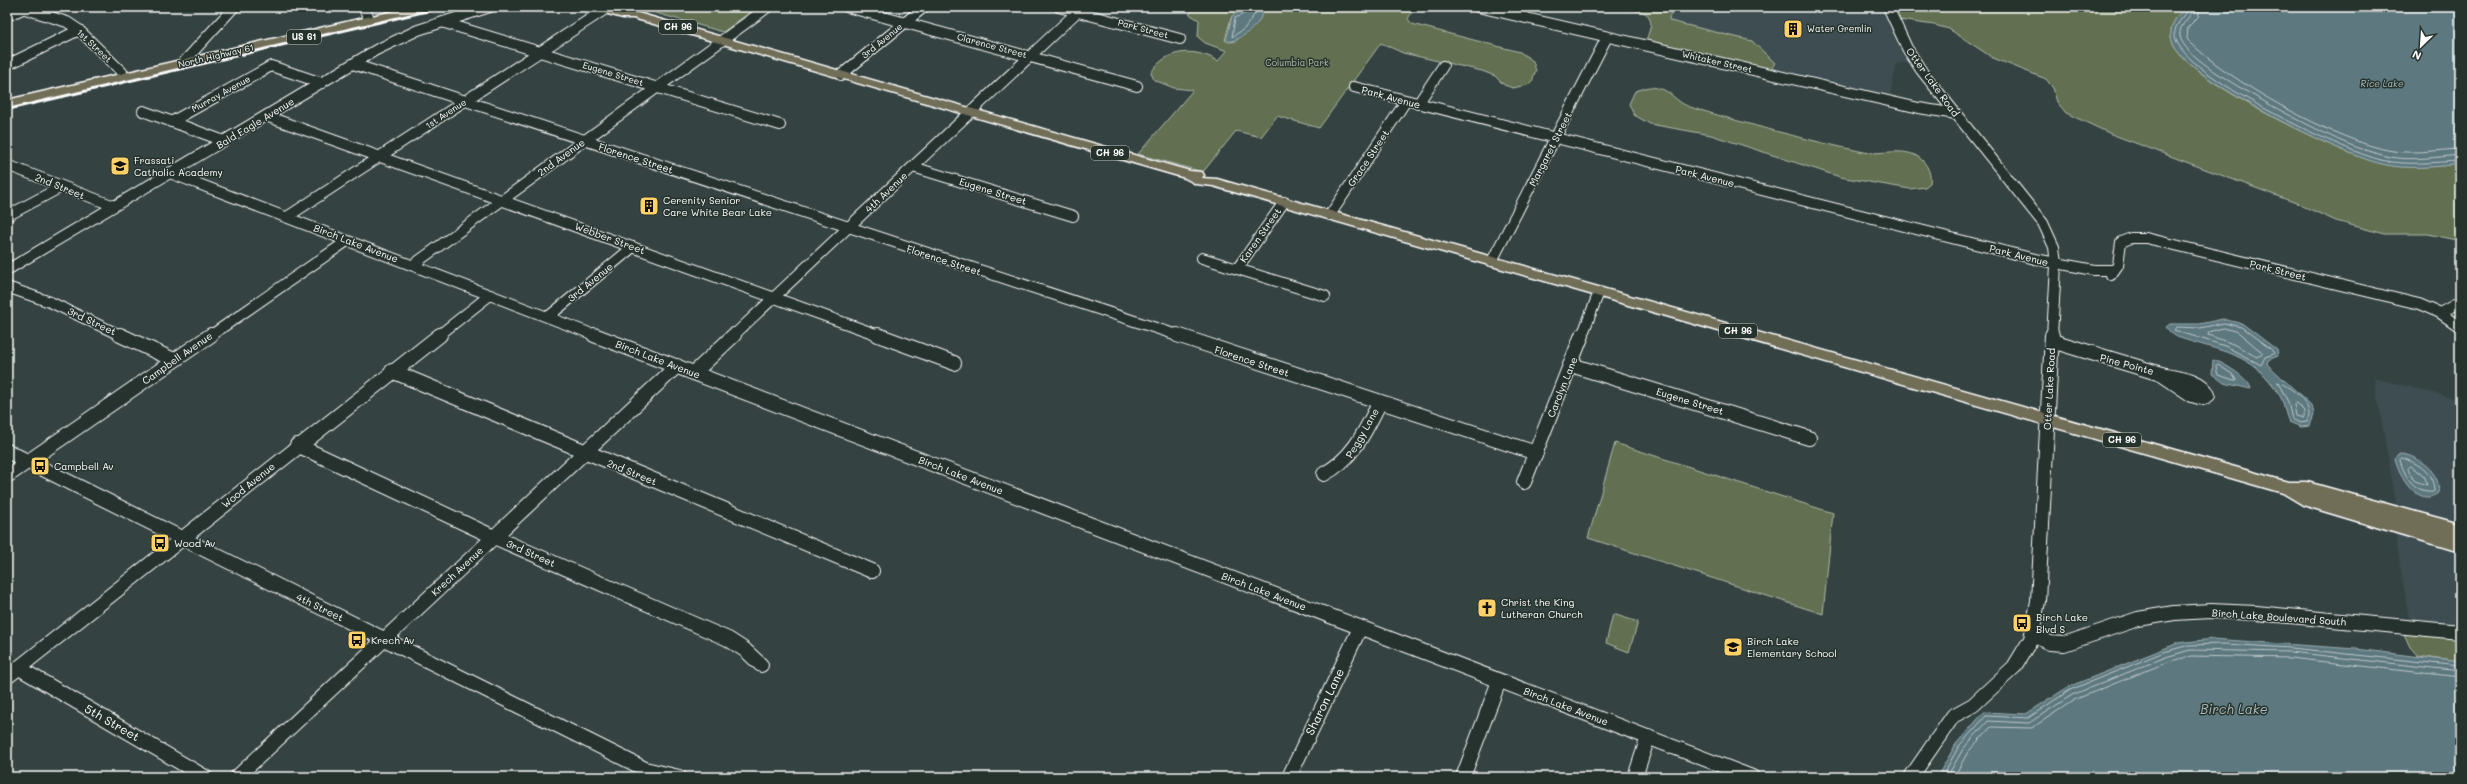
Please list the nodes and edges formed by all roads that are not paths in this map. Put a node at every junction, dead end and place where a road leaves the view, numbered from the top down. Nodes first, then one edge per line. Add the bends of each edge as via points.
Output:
1 (234, 7) edge
2 (402, 7) edge
3 (425, 7) edge
4 (490, 7) edge
5 (593, 7) edge
6 (615, 7) edge
7 (768, 7) edge
8 (847, 7) edge
9 (924, 7) edge
10 (1059, 7) edge
11 (1478, 7) edge
12 (1888, 7) edge
13 (23, 8) edge
14 (604, 10) junction
15 (365, 11) edge
16 (1077, 12) junction
17 (634, 15) junction
18 (7, 16) edge
19 (445, 23) junction
20 (904, 23) junction
21 (79, 30) junction
22 (1607, 37) junction
23 (1180, 39) dead end
24 (722, 40) junction
25 (541, 52) junction
26 (1030, 57) junction
27 (186, 60) junction
28 (353, 64) junction
29 (7, 65) edge
30 (1444, 66) dead end
31 (122, 72) junction
32 (841, 75) junction
33 (322, 83) junction
34 (1137, 86) dead end
35 (1354, 87) dead end
36 (657, 88) junction
37 (7, 98) edge
38 (465, 101) junction
39 (1406, 101) junction
40 (7, 104) edge
41 (1418, 104) junction
42 (143, 111) dead end
43 (971, 112) junction
44 (1956, 114) junction
45 (266, 116) junction
46 (172, 122) junction
47 (780, 125) dead end
48 (1555, 138) junction
49 (224, 141) junction
50 (584, 141) junction
51 (381, 157) junction
52 (7, 165) edge
53 (913, 167) junction
54 (170, 173) junction
55 (61, 186) junction
56 (503, 200) junction
57 (1284, 202) junction
58 (114, 206) junction
59 (1330, 215) junction
60 (7, 216) edge
61 (1073, 216) dead end
62 (287, 217) junction
63 (848, 228) junction
64 (347, 241) junction
65 (633, 247) junction
66 (1202, 258) dead end
67 (1492, 261) junction
68 (2056, 264) junction
69 (413, 265) junction
70 (1237, 269) junction
71 (7, 270) edge
72 (7, 287) edge
73 (1599, 292) junction
74 (490, 295) junction
75 (1325, 296) dead end
76 (776, 297) junction
77 (2460, 302) edge
78 (2440, 313) junction
79 (548, 317) junction
80 (2460, 327) edge
81 (2052, 344) junction
82 (174, 360) junction
83 (954, 363) dead end
84 (1571, 365) junction
85 (677, 366) junction
86 (392, 371) junction
87 (694, 373) junction
88 (2161, 374) dead end
89 (1380, 402) junction
90 (2048, 419) junction
91 (1809, 438) dead end
92 (297, 445) junction
93 (7, 451) edge
94 (585, 452) junction
95 (1536, 453) junction
96 (28, 462) junction
97 (1324, 474) dead end
98 (7, 476) edge
99 (1524, 482) dead end
100 (2288, 488) junction
101 (2460, 531) edge
102 (494, 536) junction
103 (182, 538) junction
104 (2460, 545) edge
105 (872, 571) dead end
106 (1360, 628) junction
107 (2460, 632) edge
108 (2032, 635) junction
109 (385, 638) junction
110 (760, 665) dead end
111 (13, 673) edge
112 (1499, 681) junction
113 (1648, 737) junction
114 (205, 777) edge
115 (237, 777) edge
116 (679, 777) edge
117 (1289, 777) edge
118 (1463, 777) edge
119 (1635, 777) edge
120 (1752, 777) edge
121 (1911, 777) edge

1 - 27 street
2 - 15 main road, North Highway 61 / US 61
3 - 27 main road, North Highway 61 / US 61
4 - 19 street, Bald Eagle Avenue
5 - 14 main road, CH 96
6 - 17 main road, CH 96
7 - 24 street, 2nd Avenue
8 - 20 street, Clarence Street
9 - 20 street, 3rd Avenue
10 - 16 street, Park Street
11 - 22 street, Whitaker Street
12 - 44 street, Otter Lake Road via 1914,60
13 - 18 street
13 - 21 street, 1st Street via 67,22
14 - 17 main road, CH 96
14 - 25 street, 1st Avenue
15 - 27 main road, North Highway 61 / US 61
16 - 23 street, Park Street
16 - 26 street, 4th Avenue
17 - 24 main road, CH 96
19 - 25 street, Eugene Street
19 - 28 street, Bald Eagle Avenue via 401,37
20 - 26 street, Clarence Street
20 - 32 street, 3rd Avenue
21 - 29 street
21 - 31 street, 1st Street
22 - 44 street, Whitaker Street via 1924,109
22 - 48 street, Margaret Street
24 - 32 main road, CH 96
24 - 36 street, 2nd Avenue
25 - 36 street, Eugene Street
25 - 38 street, 1st Avenue
26 - 34 street, Clarence Street
26 - 43 street, 4th Avenue
27 - 31 main road, North Highway 61 / US 61
27 - 40 main road, North Highway 61 / US 61
28 - 33 street, Bald Eagle Avenue
28 - 38 street, Florence Street
30 - 41 street
31 - 37 main road, North Highway 61 / US 61
32 - 43 main road, CH 96
33 - 45 street, Bald Eagle Avenue
33 - 46 street, Murray Avenue via 271,66
35 - 39 street, Park Avenue
36 - 47 street, Eugene Street
36 - 50 street, 2nd Avenue
38 - 50 street, Florence Street
38 - 51 street, 1st Avenue
39 - 41 street, Park Avenue
39 - 59 street, Grace Street
41 - 48 street, Park Avenue
42 - 46 street
43 - 53 street, 4th Avenue
43 - 57 main road, CH 96 via 1189,175 1193,179
44 - 68 street, Otter Lake Road via 2042,223 2052,242
45 - 49 street, Bald Eagle Avenue
45 - 51 street, Webber Street
46 - 49 street
48 - 67 street, Margaret Street
48 - 68 street, Park Avenue
49 - 54 street, Bald Eagle Avenue
50 - 56 street, 2nd Avenue
50 - 63 street, Florence Street
51 - 56 street, Webber Street
51 - 62 street, 1st Avenue
52 - 55 street, 2nd Street
53 - 61 street, Eugene Street
53 - 63 street, 4th Avenue
54 - 58 street, Bald Eagle Avenue
54 - 62 street, Birch Lake Avenue
55 - 58 street, 2nd Street
55 - 60 street
56 - 65 street, Webber Street
56 - 69 street, 2nd Avenue
57 - 59 main road, CH 96
57 - 70 street, Karen Street
58 - 71 street, Bald Eagle Avenue
59 - 67 main road, CH 96
62 - 64 street, Birch Lake Avenue
63 - 76 street, 4th Avenue
63 - 89 street, Florence Street
64 - 69 street, Birch Lake Avenue
64 - 82 street, Campbell Avenue
65 - 76 street, Webber Street
65 - 79 street, 3rd Avenue
66 - 70 street
67 - 73 main road, CH 96
68 - 78 street, Park Street via 2071,271 2093,276 2112,275 2118,264 2121,242 2144,237 2419,304
68 - 81 street, Otter Lake Road
69 - 74 street, Birch Lake Avenue
70 - 75 street
72 - 82 street, 3rd Street via 50,302
73 - 84 street, Carolyn Lane
73 - 90 main road, CH 96
74 - 79 street, Birch Lake Avenue
74 - 86 street, Wood Avenue
76 - 83 street, Webber Street
76 - 87 street, 4th Avenue
77 - 78 street
78 - 80 street, Park Street
79 - 85 street, Birch Lake Avenue
81 - 88 street, Pine Pointe via 2079,354 2093,355
81 - 90 street, Otter Lake Road
82 - 96 street, Campbell Avenue
84 - 91 street, Eugene Street
84 - 95 street, Carolyn Lane
85 - 87 street, Birch Lake Avenue
85 - 94 street, Krech Avenue
86 - 92 street, Wood Avenue
86 - 94 street, 2nd Street
87 - 106 street, Birch Lake Avenue
89 - 95 street, Florence Street
89 - 97 street, Peggy Lane via 1351,456
90 - 100 main road, CH 96
90 - 108 street, Otter Lake Road via 2038,601
92 - 102 street, 3rd Street
92 - 103 street, Wood Avenue
93 - 96 street, 4th Street
94 - 102 street, Krech Avenue
94 - 105 street, 2nd Street
95 - 99 street, Carolyn Lane
96 - 98 street, Campbell Avenue
96 - 103 street, 4th Street
100 - 101 main road, CH 96 via 2307,488
100 - 104 main road, CH 96 via 2309,500
102 - 109 street, Krech Avenue
102 - 110 street, 3rd Street via 714,634 724,636 750,652
103 - 109 street, 4th Street
103 - 111 street, Wood Avenue
106 - 112 street, Birch Lake Avenue
106 - 117 street, Sharon Lane
107 - 108 street, Birch Lake Boulevard South via 2256,613 2205,611 2138,619 2064,644 2050,643
108 - 121 street, Otter Lake Road via 2014,667 1973,705 1953,716
109 - 115 street, Krech Avenue
109 - 116 street, 4th Street via 645,769
111 - 114 street, 5th Street
112 - 113 street, Birch Lake Avenue
112 - 118 street
113 - 119 street
113 - 120 street, Birch Lake Avenue

